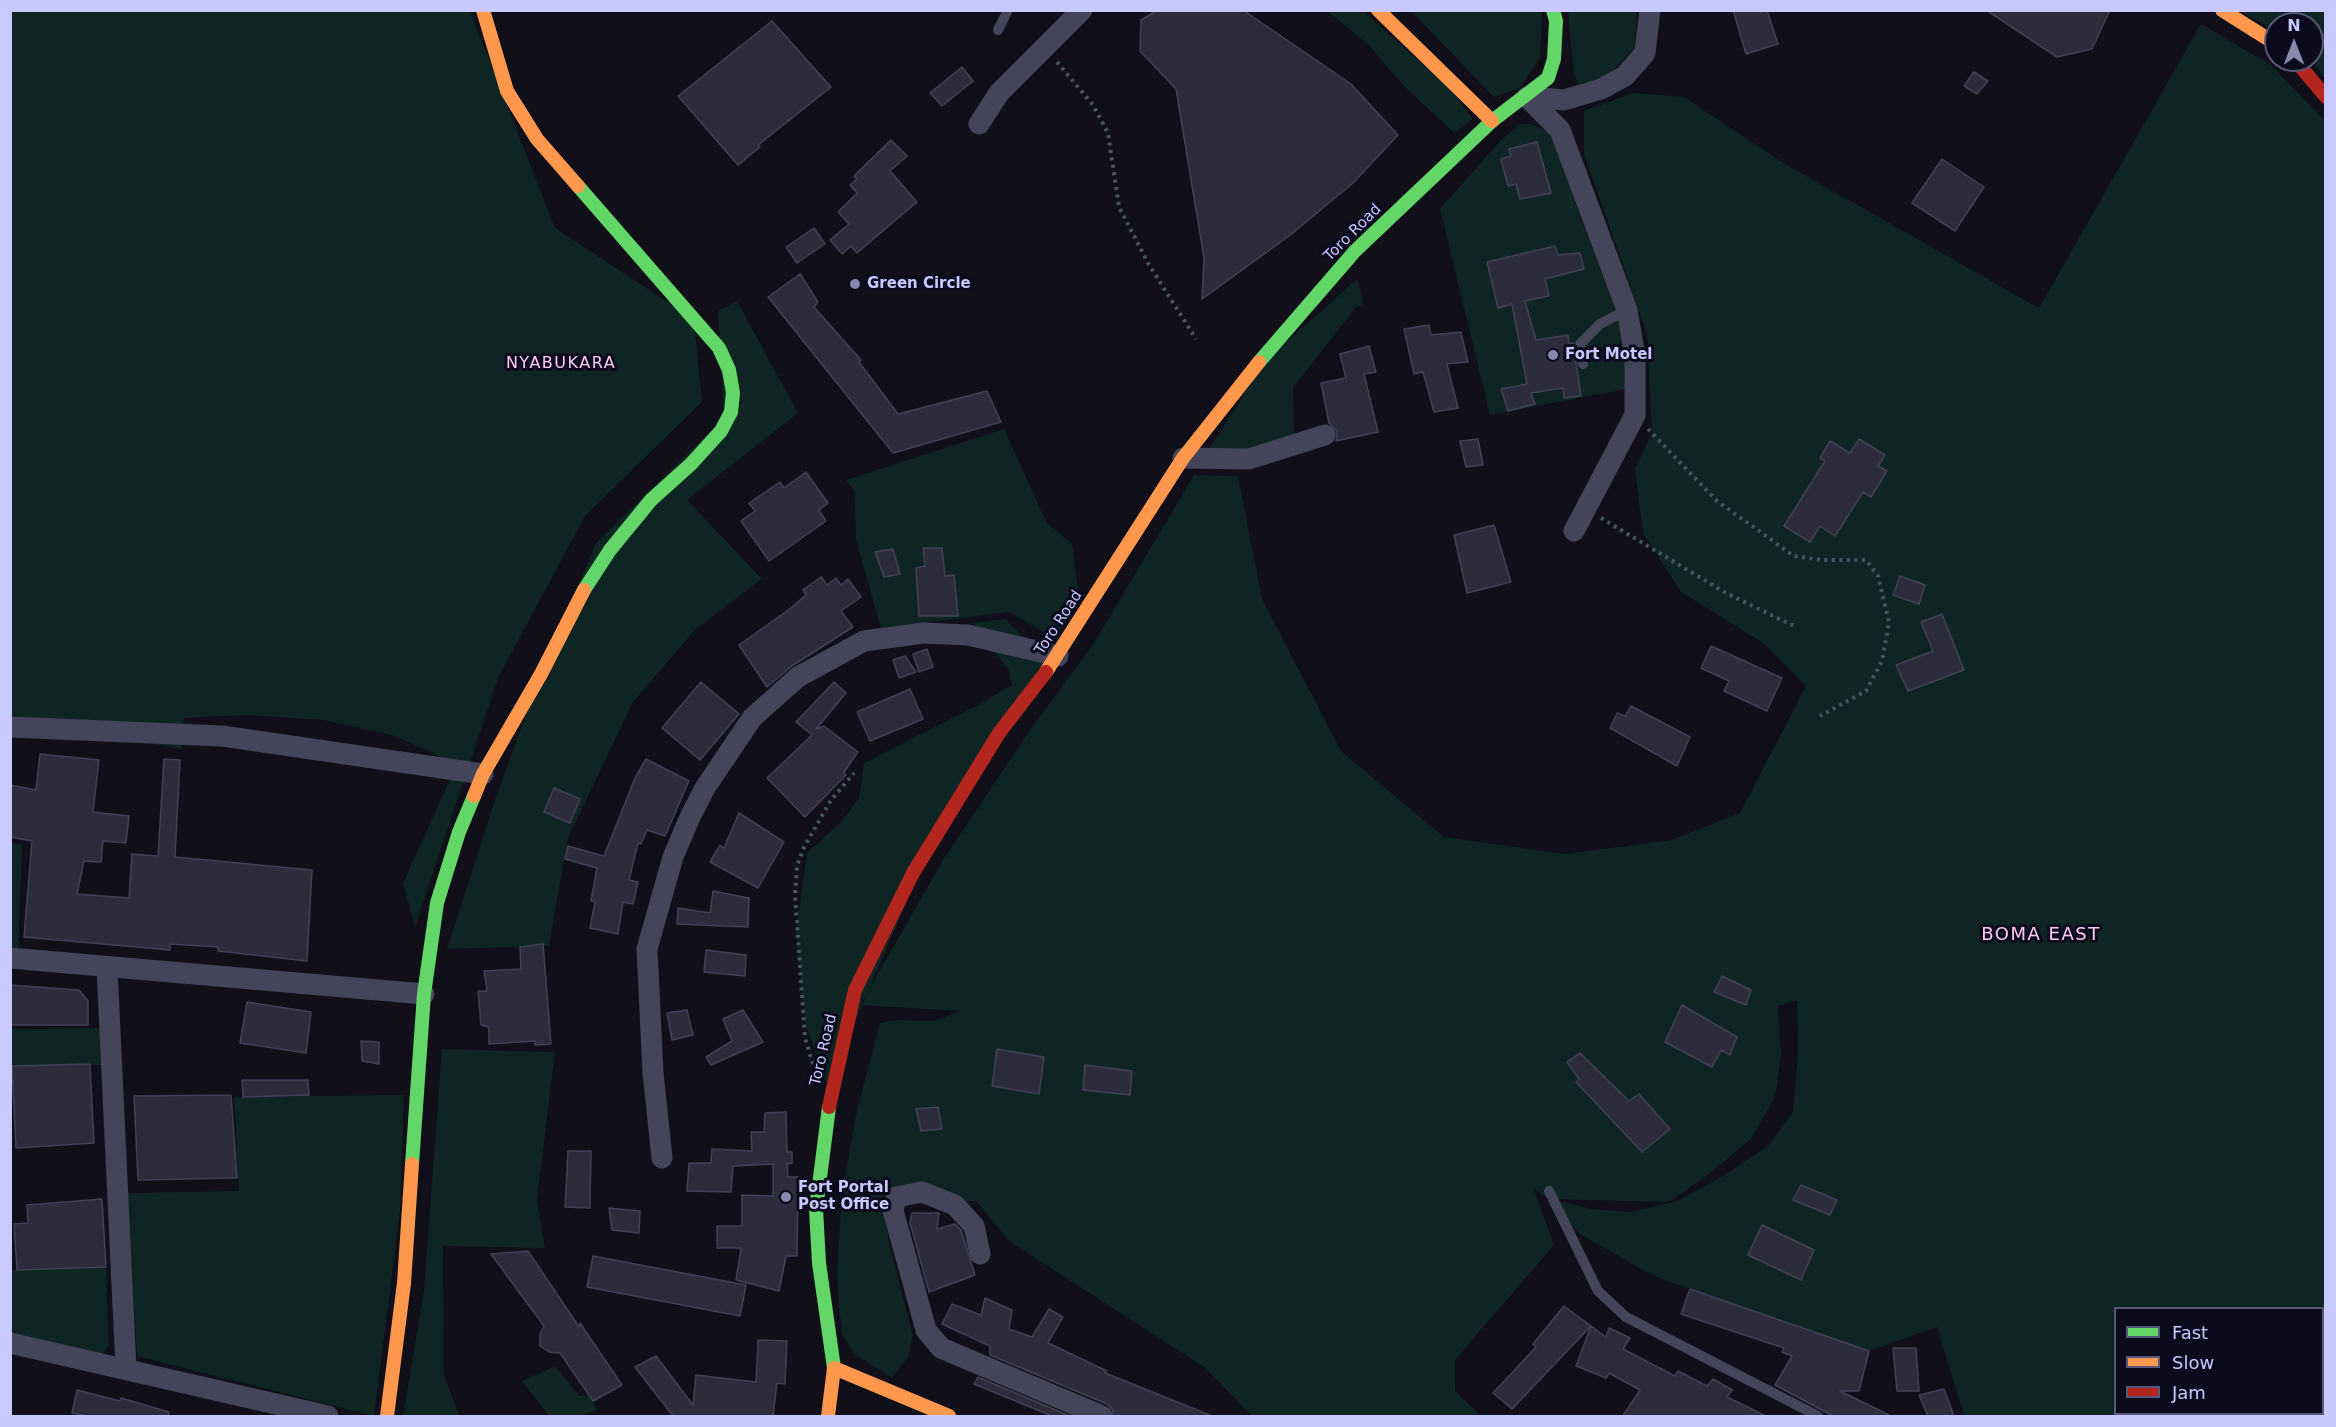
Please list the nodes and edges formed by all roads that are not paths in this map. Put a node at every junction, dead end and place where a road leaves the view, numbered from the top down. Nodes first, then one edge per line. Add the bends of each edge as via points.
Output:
1 (483, 10) edge
2 (1008, 10) edge
3 (1082, 10) edge
4 (1378, 10) edge
5 (1553, 10) edge
6 (1650, 10) edge
7 (2222, 10) edge
8 (998, 30) dead end
9 (2264, 36) edge
10 (2305, 72) edge
11 (1527, 97) junction
12 (2325, 97) edge
13 (1492, 121) junction
14 (979, 124) dead end
15 (1627, 310) junction
16 (1583, 364) dead end
17 (1325, 435) dead end
18 (1183, 458) junction
19 (1574, 531) dead end
20 (1058, 656) junction
21 (10, 727) edge
22 (483, 774) junction
23 (10, 958) edge
24 (108, 968) junction
25 (424, 994) junction
26 (662, 1158) dead end
27 (1549, 1191) dead end
28 (980, 1254) dead end
29 (10, 1343) edge
30 (834, 1368) junction
31 (126, 1369) junction
32 (328, 1416) edge
33 (387, 1416) edge
34 (828, 1416) edge
35 (949, 1416) edge
36 (1102, 1416) edge
37 (1818, 1416) edge

1 - 22 main road via 507,91 537,140 719,348 729,370 733,393 731,412 721,431 651,500 610,550 581,594 541,674
2 - 8 lane
3 - 14 street via 999,93
4 - 13 main road
5 - 11 main road, Toro Road via 1554,59 1548,78
6 - 11 street via 1645,53 1625,76 1601,89 1564,100
7 - 9 main road
10 - 12 main road
11 - 13 main road, Toro Road
11 - 15 street via 1560,130
13 - 18 main road, Toro Road via 1355,250
15 - 16 lane via 1600,324 1580,344
15 - 19 street via 1635,356 1635,415
17 - 18 street via 1249,459
18 - 20 main road, Toro Road
20 - 26 street via 968,635 924,633 864,641 798,677 752,718 705,788 690,818 673,857 647,949 652,1061
20 - 30 main road, Toro Road via 999,733 913,873 855,990 830,1097 816,1209 819,1263
21 - 22 street via 222,736
22 - 25 main road via 459,832 437,903
23 - 24 street
24 - 25 street
24 - 31 street
25 - 33 main road via 404,1283
27 - 37 lane via 1598,1291 1626,1317
28 - 36 street via 974,1226 955,1205 922,1192 896,1197 893,1210 926,1330 941,1348
29 - 31 street
30 - 34 main road, Toro Road
30 - 35 main road
31 - 32 street

